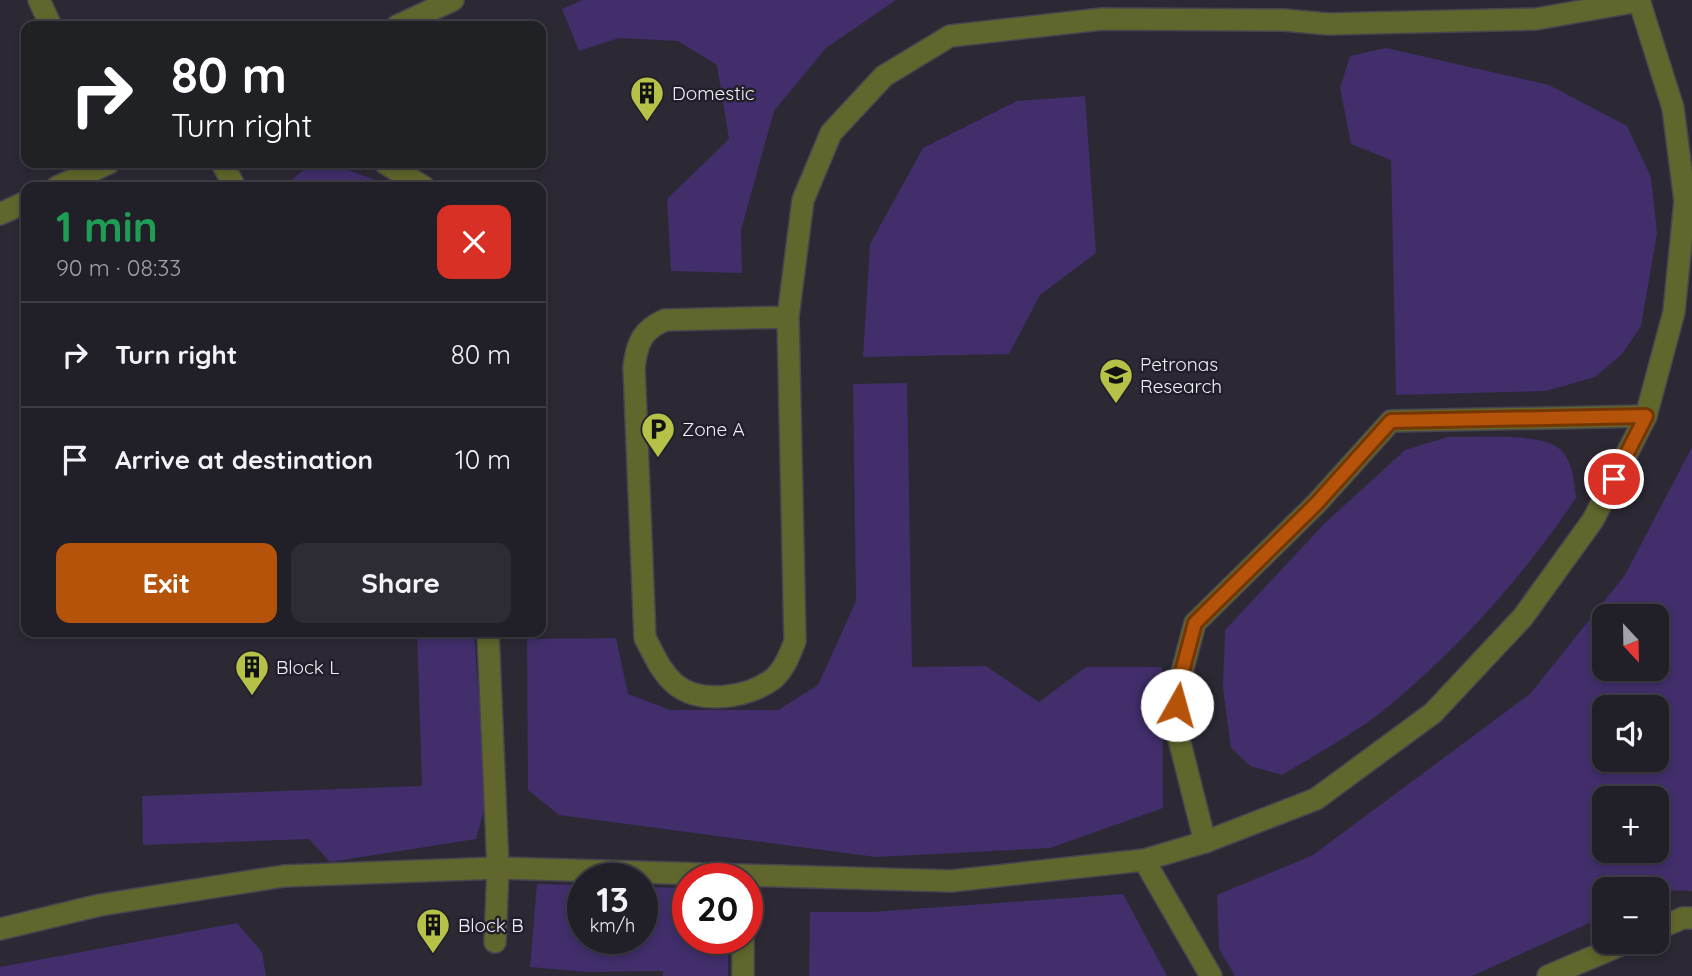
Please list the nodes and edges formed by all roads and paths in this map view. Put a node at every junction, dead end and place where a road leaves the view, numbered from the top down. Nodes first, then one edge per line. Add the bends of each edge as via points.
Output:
1 (39, 0) edge
2 (453, 0) edge
3 (1639, 0) edge
4 (49, 21) edge
5 (408, 21) edge
6 (98, 168) edge
7 (393, 168) edge
8 (68, 182) edge
9 (416, 182) edge
10 (21, 204) edge
11 (0, 214) edge
12 (788, 317) junction
13 (1646, 416) junction
14 (488, 637) edge
15 (1205, 842) junction
16 (1144, 860) junction
17 (498, 868) junction
18 (672, 875) edge
19 (763, 878) edge
20 (1692, 918) edge
21 (1669, 924) edge
22 (0, 929) edge
23 (495, 942) dead end
24 (743, 954) edge
25 (1600, 954) edge
26 (743, 976) edge
27 (1211, 976) edge
28 (1548, 976) edge

1 - 4 street
2 - 5 street
3 - 12 street via 1536,19 1328,24 1102,19 950,36 884,76 831,133 803,200
3 - 13 street via 1673,108 1685,201 1674,312
6 - 8 street
7 - 9 street
10 - 11 street
12 - 12 street via 795,641 774,678 729,696 698,696 676,685 661,670 645,638 636,346 649,327 665,320
13 - 15 street via 1593,520 1523,617 1433,713 1316,799
13 - 15 street via 1391,421 1316,504 1195,623 1179,683 1176,727
14 - 17 street
15 - 16 street
16 - 19 street via 951,881
16 - 27 street
17 - 18 street
17 - 22 street via 284,876 100,905
17 - 23 street
20 - 21 street
24 - 26 street
25 - 28 street

